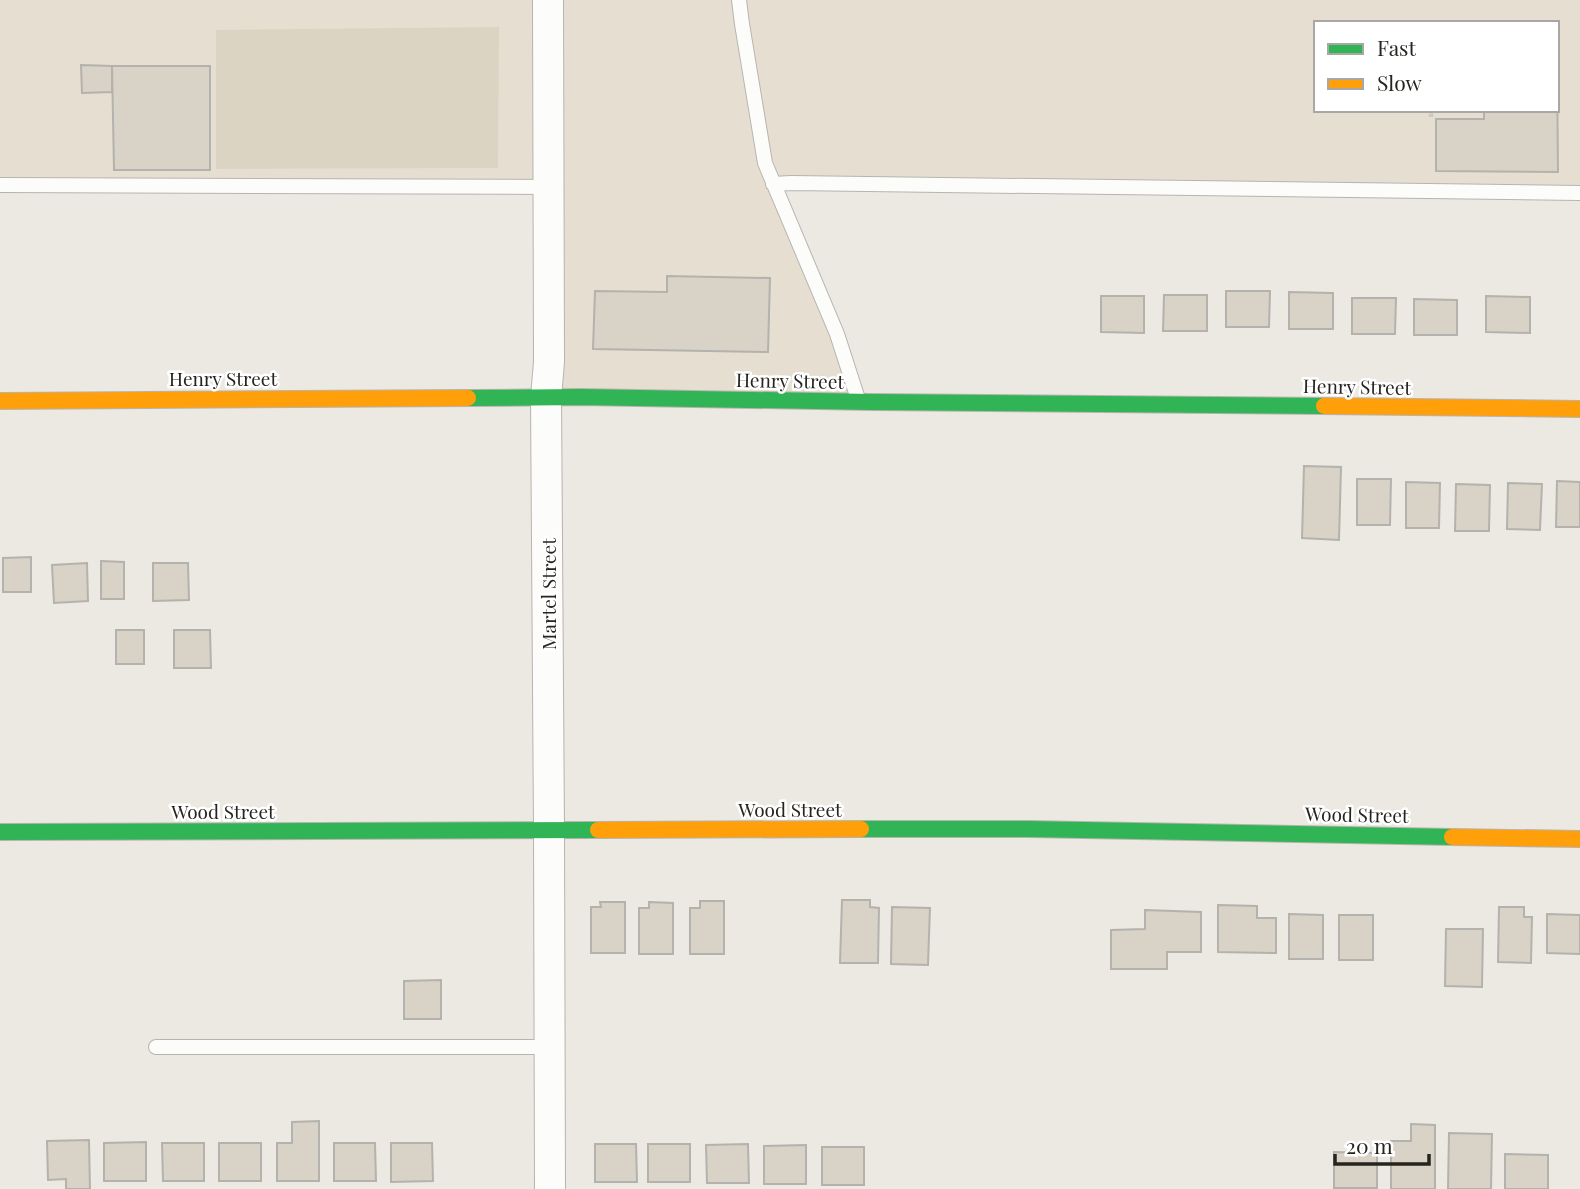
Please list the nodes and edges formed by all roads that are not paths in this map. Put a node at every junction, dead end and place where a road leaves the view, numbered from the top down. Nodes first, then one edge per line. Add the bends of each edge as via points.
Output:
1 (548, 0) edge
2 (739, 0) edge
3 (773, 184) junction
4 (0, 185) edge
5 (548, 187) junction
6 (1580, 193) edge
7 (546, 397) junction
8 (0, 401) edge
9 (859, 402) junction
10 (1580, 410) edge
11 (550, 831) junction
12 (0, 832) edge
13 (1580, 839) edge
14 (156, 1047) dead end
15 (550, 1047) junction
16 (550, 1189) edge

1 - 5 street, Martel Street
2 - 3 lane via 765,163
3 - 6 lane
3 - 9 lane via 837,334
4 - 5 lane
5 - 7 street, Martel Street
7 - 8 street, Henry Street
7 - 9 street, Henry Street
7 - 11 street, Martel Street
9 - 10 street, Henry Street
11 - 12 street, Wood Street
11 - 13 street, Wood Street via 1028,830
11 - 15 street, Martel Street
14 - 15 lane
15 - 16 street, Martel Street

